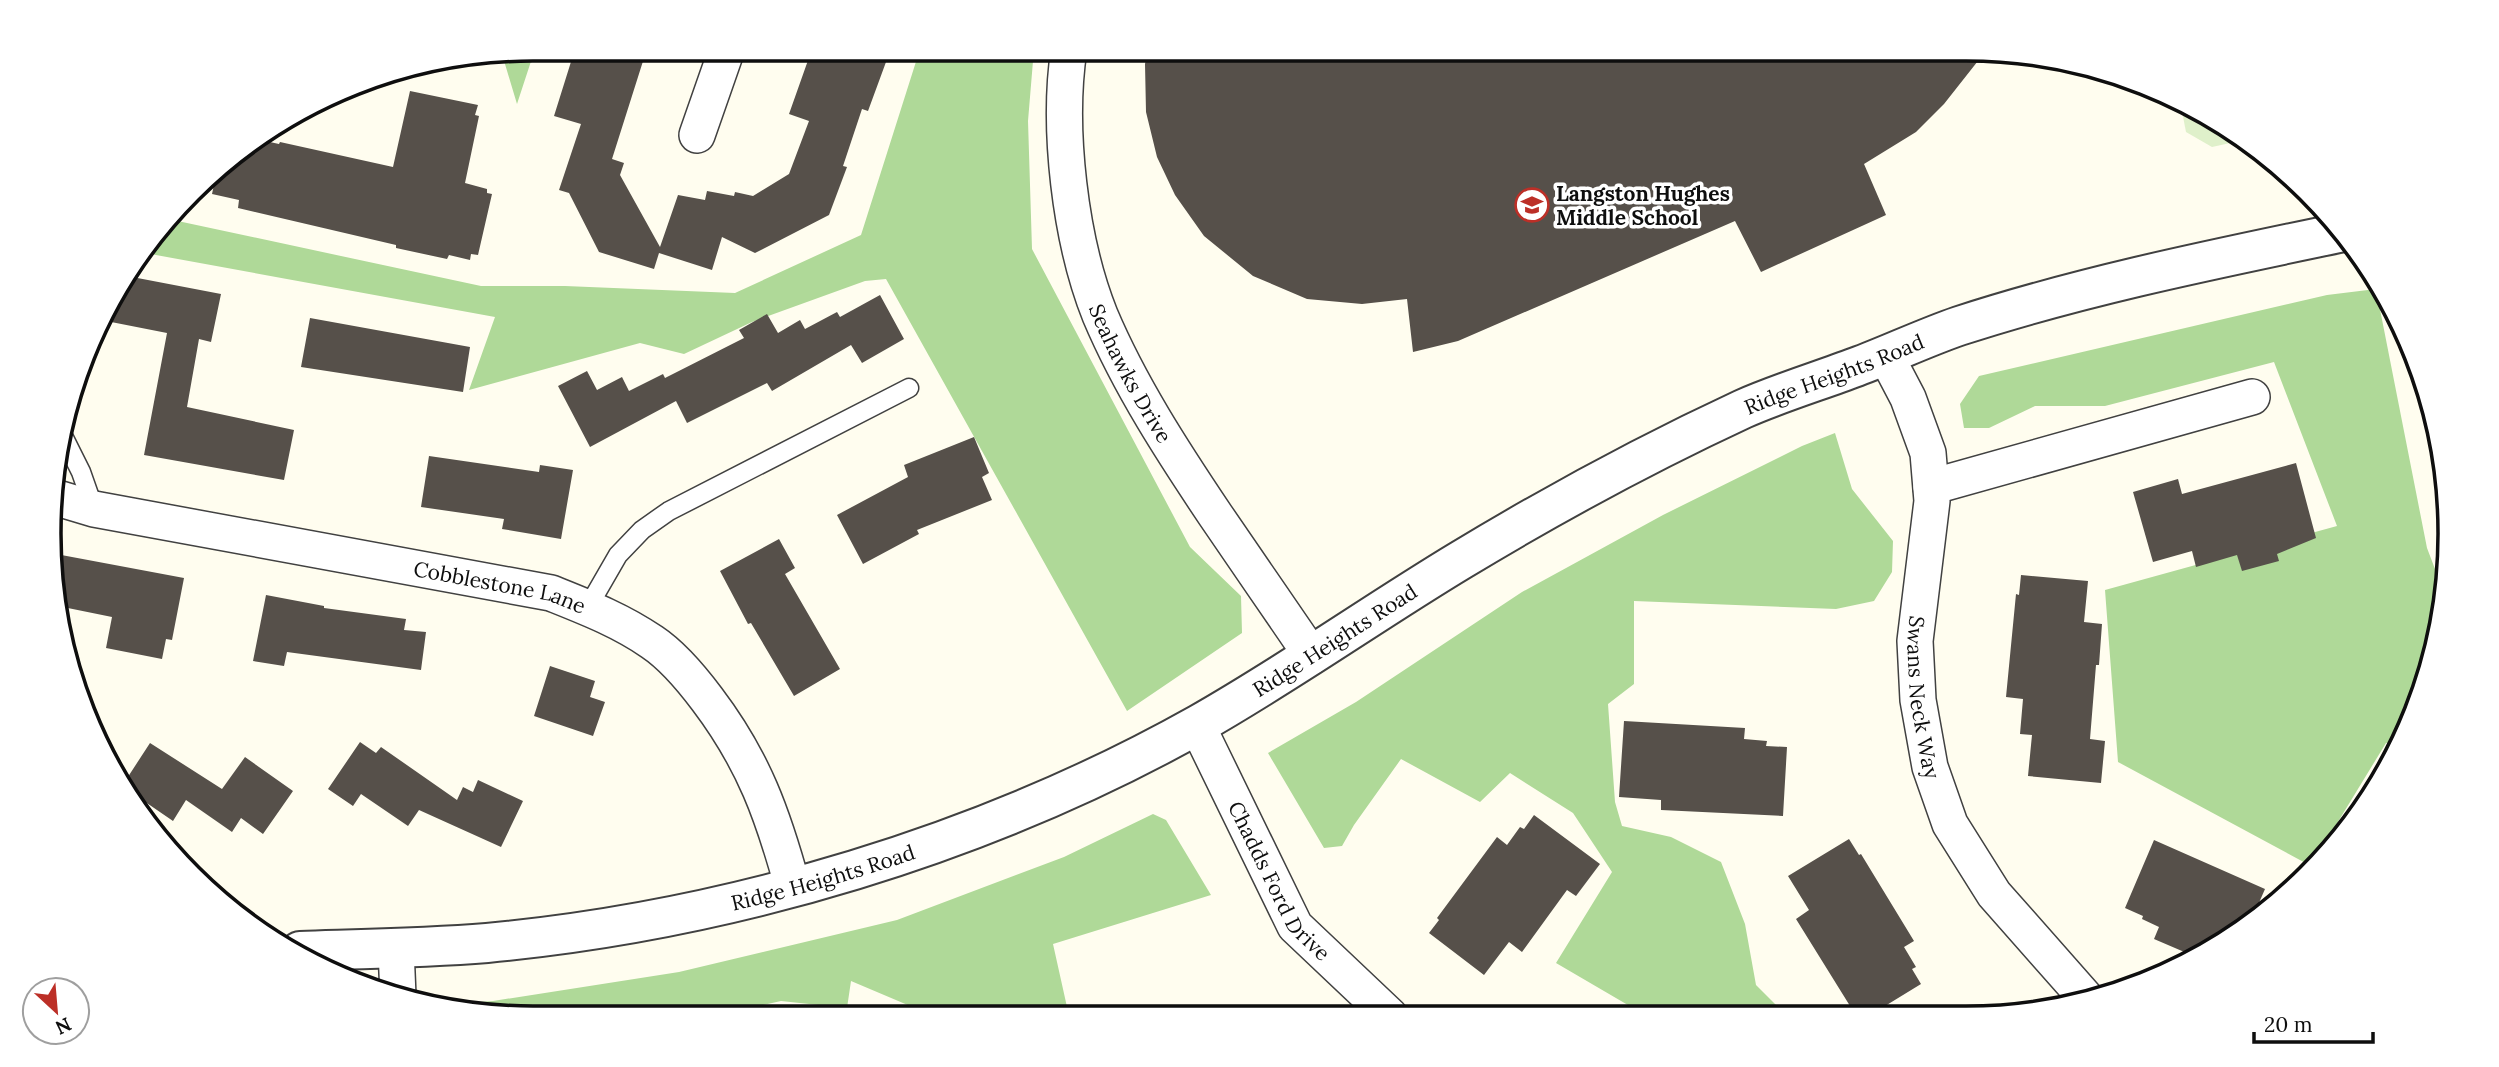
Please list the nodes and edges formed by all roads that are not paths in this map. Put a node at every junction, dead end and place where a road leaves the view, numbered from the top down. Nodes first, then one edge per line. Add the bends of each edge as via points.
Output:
1 (723, 61) edge
2 (1068, 61) edge
3 (697, 135) dead end
4 (2331, 235) edge
5 (1886, 356) junction
6 (909, 388) dead end
7 (2252, 397) dead end
8 (69, 448) edge
9 (1931, 487) junction
10 (62, 500) edge
11 (94, 509) junction
12 (589, 607) junction
13 (1312, 656) junction
14 (1197, 725) junction
15 (793, 888) junction
16 (396, 948) junction
17 (313, 951) edge
18 (398, 986) edge
19 (2080, 992) edge
20 (1379, 1006) edge

1 - 3 street
2 - 13 street, Seahawks Drive via 1063,131 1085,266 1099,313 1159,427
4 - 5 street, Ridge Heights Road via 2096,286 1965,324
5 - 9 street, Swans Neck Way via 1908,398 1928,453
5 - 13 street, Ridge Heights Road via 1747,407 1588,486 1461,560
6 - 12 lane via 669,511 618,555
7 - 9 street
8 - 11 lane
9 - 19 street, Swans Neck Way via 1915,641 1918,700 1930,767 1950,824 1994,894
10 - 11 street, Cobblestone Lane
11 - 12 street, Cobblestone Lane via 551,593
12 - 15 street, Cobblestone Lane via 654,643 692,679 730,729 761,787
13 - 14 street, Ridge Heights Road
14 - 15 street, Ridge Heights Road via 1063,792 939,842
14 - 20 street, Chadds Ford Drive via 1295,926
15 - 16 street, Ridge Heights Road via 700,911 591,930
16 - 17 street, Ridge Heights Road
16 - 18 street

